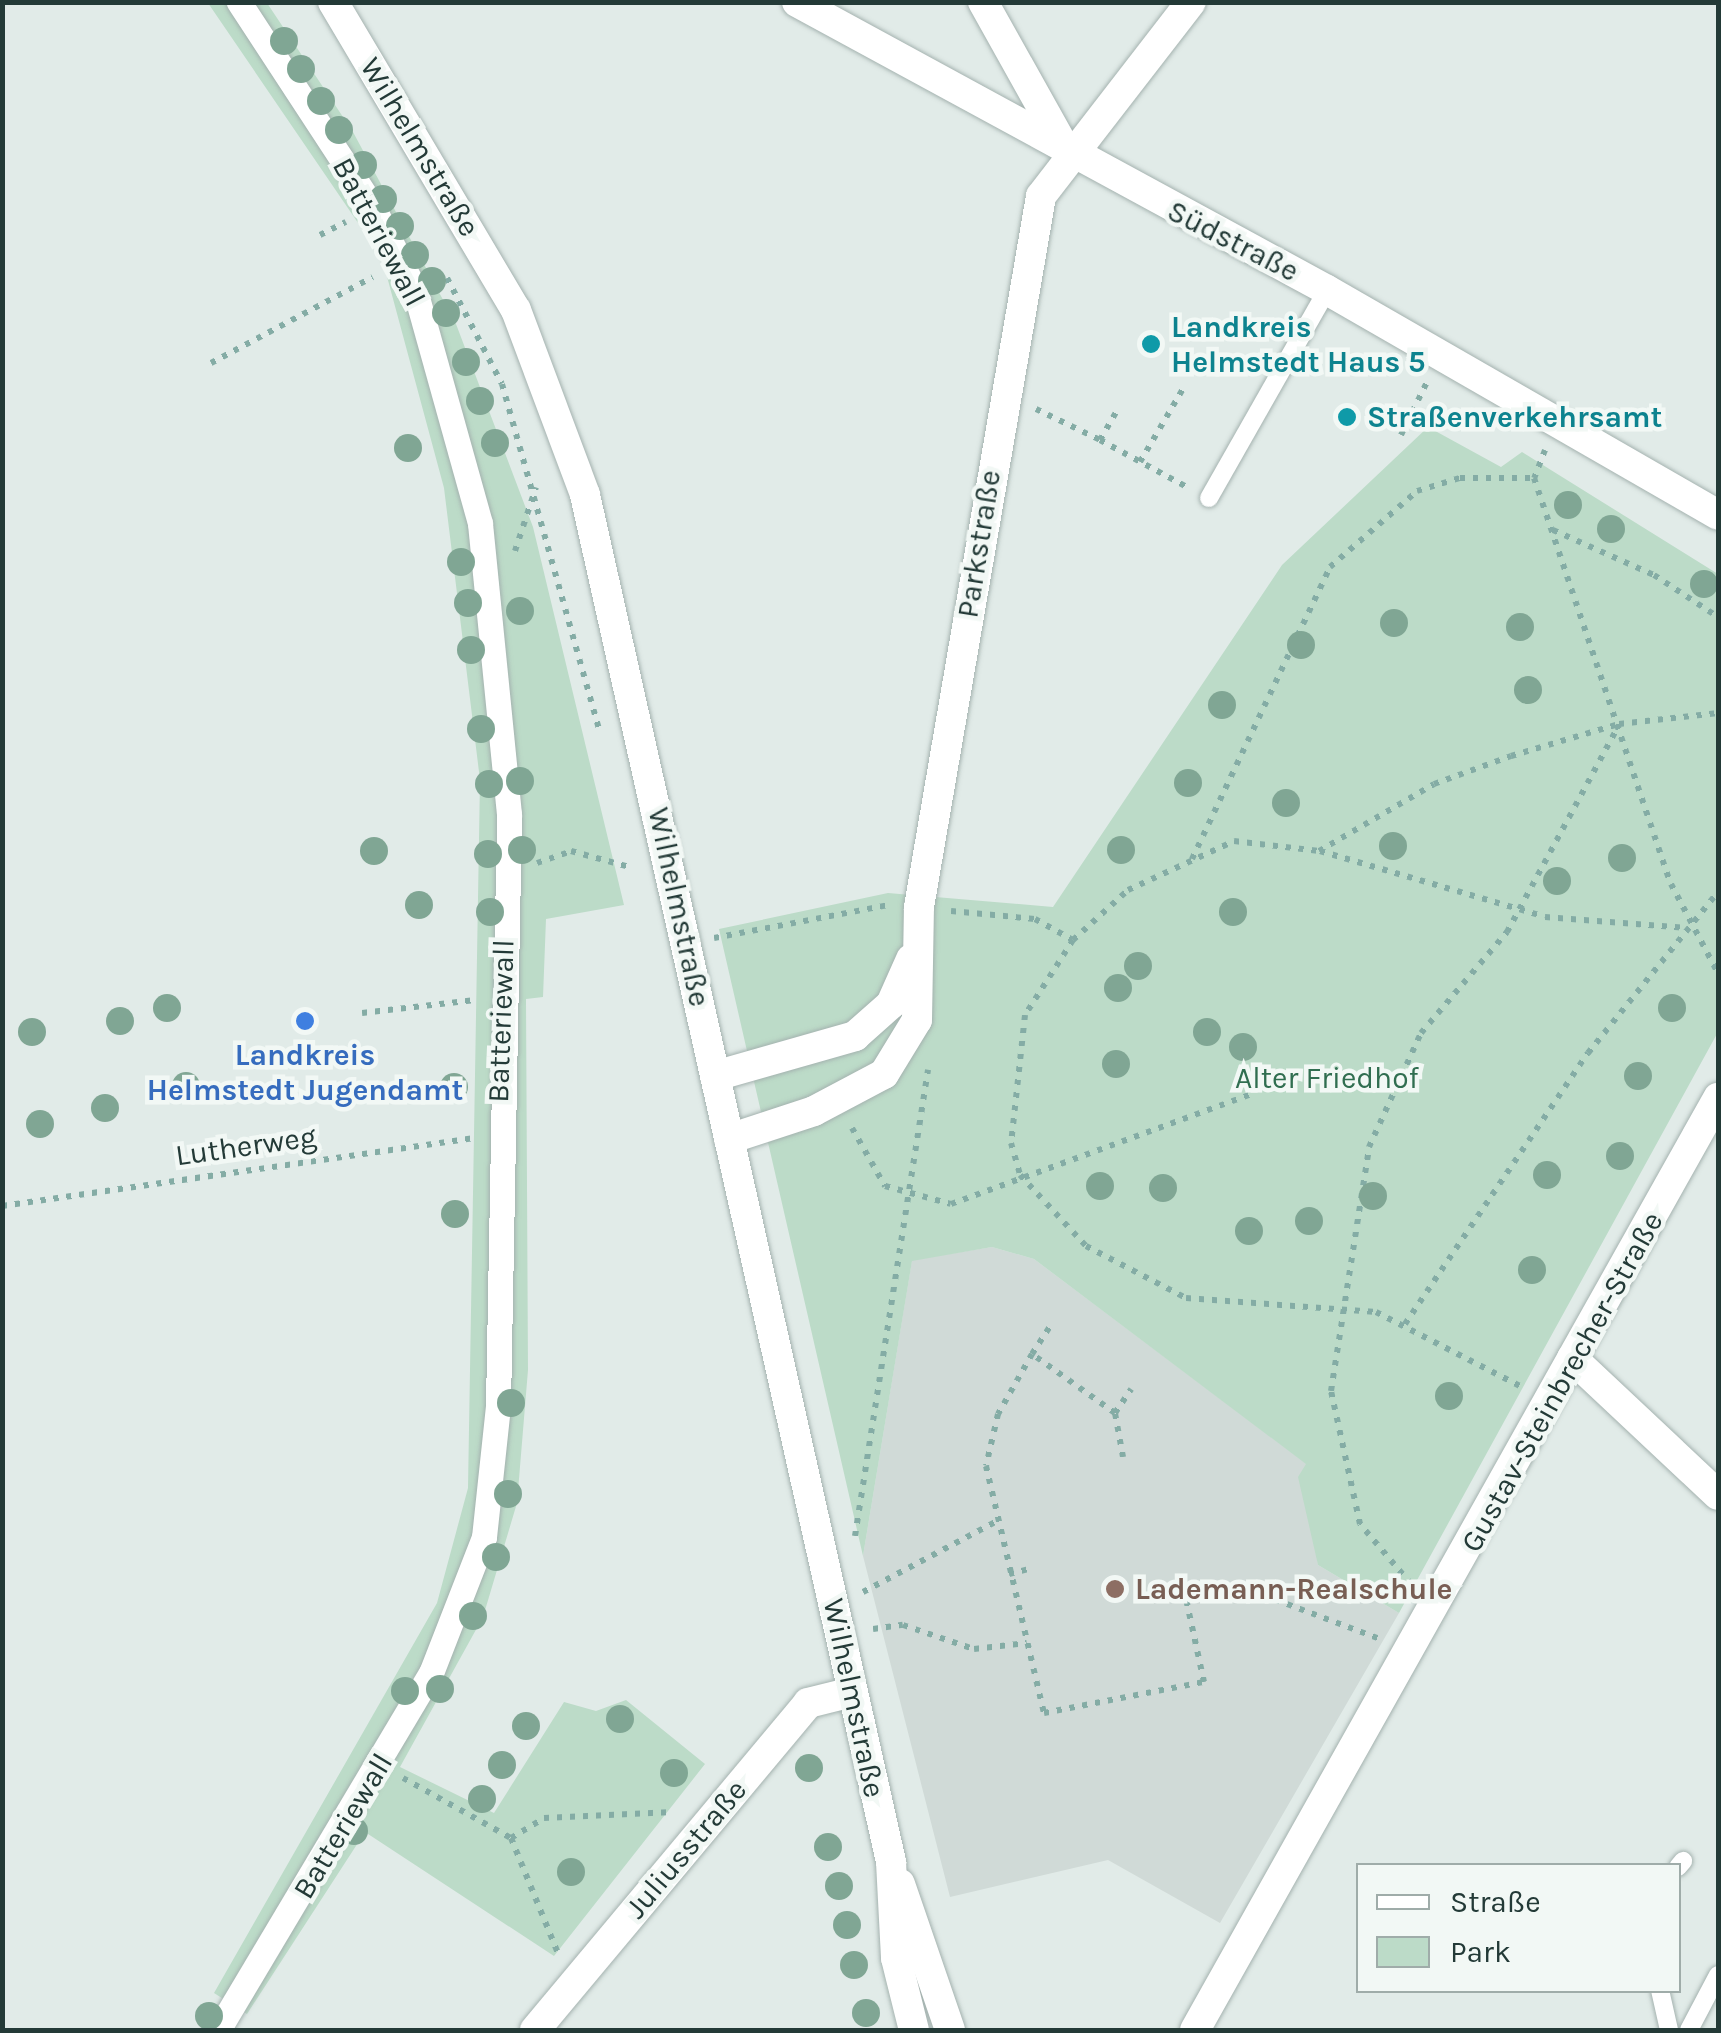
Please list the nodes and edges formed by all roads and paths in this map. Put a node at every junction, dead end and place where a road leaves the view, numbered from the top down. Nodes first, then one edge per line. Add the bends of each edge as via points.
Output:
1 (239, 2) edge
2 (333, 2) edge
3 (797, 2) edge
4 (984, 2) edge
5 (1191, 2) edge
6 (1068, 155) junction
7 (401, 262) junction
8 (441, 268) dead end
9 (1327, 290) junction
10 (1440, 354) junction
11 (211, 363) dead end
12 (1184, 387) dead end
13 (1004, 393) junction
14 (1116, 412) dead end
15 (1556, 420) junction
16 (1401, 436) dead end
17 (1100, 440) junction
18 (1140, 462) junction
19 (1534, 478) junction
20 (1209, 498) joint
21 (1718, 515) edge
22 (1553, 530) junction
23 (1718, 618) edge
24 (1718, 713) edge
25 (1620, 724) junction
26 (602, 742) dead end
27 (629, 850) dead end
28 (1319, 851) junction
29 (1192, 860) junction
30 (633, 868) junction
31 (636, 882) dead end
32 (1718, 892) edge
33 (919, 907) junction
34 (1520, 908) junction
35 (505, 914) junction
36 (1688, 928) junction
37 (688, 940) junction
38 (1073, 940) junction
39 (916, 942) junction
40 (1718, 973) edge
41 (504, 997) junction
42 (362, 1013) dead end
43 (916, 1020) junction
44 (715, 1076) junction
45 (1254, 1093) dead end
46 (1718, 1098) edge
47 (840, 1100) junction
48 (497, 1135) junction
49 (729, 1139) junction
50 (1020, 1175) junction
51 (910, 1195) junction
52 (2, 1206) edge
53 (1341, 1303) junction
54 (1405, 1324) junction
55 (1050, 1326) dead end
56 (1032, 1354) junction
57 (1572, 1358) junction
58 (1132, 1389) dead end
59 (1549, 1402) junction
60 (1115, 1413) junction
61 (1123, 1456) dead end
62 (1718, 1495) edge
63 (996, 1521) junction
64 (852, 1553) dead end
65 (1033, 1568) dead end
66 (1010, 1574) junction
67 (1397, 1574) dead end
68 (859, 1593) dead end
69 (1185, 1594) junction
70 (1150, 1598) dead end
71 (866, 1630) dead end
72 (1027, 1644) junction
73 (1412, 1657) junction
74 (852, 1692) junction
75 (380, 1765) junction
76 (718, 1811) junction
77 (510, 1838) junction
78 (891, 1862) junction
79 (1718, 1975) edge
80 (573, 1984) junction
81 (1661, 1993) edge
82 (218, 2030) edge
83 (535, 2030) edge
84 (914, 2030) edge
85 (950, 2030) edge
86 (1196, 2030) edge
87 (1668, 2030) edge
88 (1689, 2030) edge

1 - 7 street, Batteriewall
2 - 37 street, Wilhelmstraße via 516,310 554,402 610,590
3 - 6 street, Südstraße
4 - 6 street
5 - 6 street, Parkstraße
6 - 9 street, Südstraße
6 - 13 street, Parkstraße via 1040,196
7 - 11 path
7 - 35 street, Batteriewall via 480,524 509,814
8 - 26 path via 502,384
9 - 10 street, Südstraße
9 - 20 lane
10 - 15 street, Südstraße
10 - 16 path
12 - 18 path
13 - 17 path
13 - 33 street, Parkstraße
14 - 17 path
15 - 19 path
15 - 21 street, Südstraße
17 - 18 path
18 - 20 path
19 - 22 path
19 - 29 path via 1460,478 1418,491 1330,568
22 - 23 path via 1654,575
22 - 25 path
24 - 25 path
25 - 28 path via 1434,784
25 - 34 path
25 - 36 path
27 - 30 path
28 - 29 path via 1234,840
28 - 34 path
29 - 38 path via 1128,890
30 - 31 path
30 - 35 path via 571,851 548,856 521,880
32 - 36 path
33 - 37 path via 878,904
33 - 38 path via 1035,919
33 - 39 street, Parkstraße
34 - 36 path
34 - 53 path via 1392,1084 1368,1147
35 - 41 street, Batteriewall
36 - 40 path
36 - 54 path via 1588,1054
37 - 44 street, Wilhelmstraße
38 - 50 path via 1024,1016 1010,1105
39 - 43 street, Parkstraße
39 - 44 street, Parkstraße via 891,1004 855,1036
41 - 42 path
41 - 48 street, Batteriewall
43 - 47 street via 884,1074
43 - 51 path via 934,1028
44 - 49 street, Wilhelmstraße
45 - 50 path
46 - 57 street, Gustav-Steinbrecher-Straße
47 - 49 street
47 - 51 path via 871,1171
48 - 52 path, Lutherweg
48 - 75 street, Batteriewall via 498,1405 484,1537 452,1632
49 - 74 street, Wilhelmstraße
50 - 51 path via 951,1204
50 - 53 path via 1086,1246 1186,1298
51 - 64 path
53 - 54 path
53 - 67 path via 1332,1392 1338,1445 1360,1524
54 - 59 path
55 - 56 path
56 - 60 path
56 - 63 path via 988,1447
57 - 59 street, Gustav-Steinbrecher-Straße
57 - 62 street
58 - 60 path
59 - 73 street, Gustav-Steinbrecher-Straße
60 - 61 path
63 - 66 path
63 - 68 path via 934,1548 892,1584
65 - 66 path
66 - 72 path
69 - 70 path
69 - 72 path via 1204,1682 1044,1713
69 - 73 path via 1304,1605
71 - 72 path via 903,1625 974,1649
73 - 86 street, Gustav-Steinbrecher-Straße
74 - 76 street, Juliusstraße via 808,1704
74 - 78 street, Wilhelmstraße
75 - 77 path
75 - 82 street, Batteriewall
76 - 77 path via 544,1818
76 - 80 street, Juliusstraße
77 - 80 path
78 - 84 street, Wilhelmstraße via 896,1958
78 - 85 street, Wilhelmstraße
79 - 88 lane
80 - 83 street, Juliusstraße
81 - 87 lane

